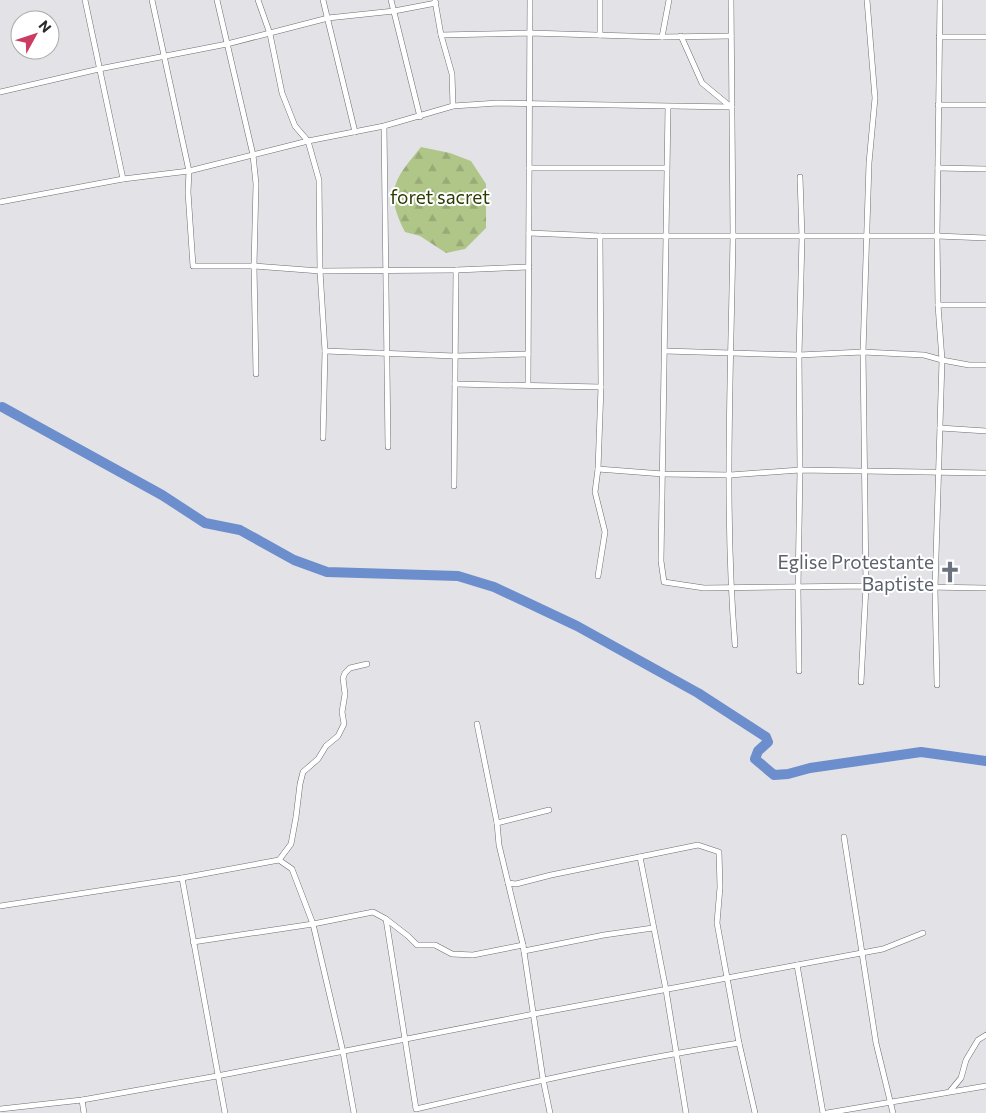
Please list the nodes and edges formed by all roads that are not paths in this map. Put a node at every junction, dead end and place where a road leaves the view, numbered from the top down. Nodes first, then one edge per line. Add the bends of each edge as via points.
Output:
1 (85, 0) edge
2 (152, 0) edge
3 (216, 0) edge
4 (258, 0) edge
5 (323, 0) edge
6 (391, 0) edge
7 (530, 0) edge
8 (600, 0) edge
9 (669, 0) edge
10 (731, 0) edge
11 (867, 0) edge
12 (940, 0) edge
13 (435, 2) edge
14 (394, 11) junction
15 (328, 18) junction
16 (530, 33) junction
17 (270, 34) junction
18 (600, 34) junction
19 (441, 35) junction
20 (681, 36) junction
21 (731, 36) junction
22 (662, 37) junction
23 (939, 37) junction
24 (986, 37) edge
25 (227, 44) junction
26 (165, 57) junction
27 (99, 68) junction
28 (0, 92) edge
29 (530, 104) junction
30 (938, 105) junction
31 (986, 105) edge
32 (453, 106) junction
33 (668, 107) junction
34 (732, 107) junction
35 (420, 117) junction
36 (384, 126) junction
37 (355, 132) junction
38 (308, 141) junction
39 (253, 155) junction
40 (529, 168) junction
41 (666, 168) junction
42 (938, 168) junction
43 (986, 169) edge
44 (189, 171) junction
45 (800, 177) dead end
46 (123, 179) junction
47 (0, 202) edge
48 (529, 233) junction
49 (600, 236) junction
50 (667, 236) junction
51 (732, 236) junction
52 (937, 236) junction
53 (802, 237) junction
54 (867, 237) junction
55 (986, 238) edge
56 (254, 266) junction
57 (529, 267) junction
58 (385, 270) junction
59 (456, 270) junction
60 (320, 271) junction
61 (938, 305) junction
62 (986, 306) edge
63 (325, 351) junction
64 (665, 351) junction
65 (729, 352) junction
66 (863, 352) junction
67 (386, 354) junction
68 (528, 354) junction
69 (799, 355) junction
70 (455, 356) junction
71 (942, 360) junction
72 (986, 365) edge
73 (256, 374) dead end
74 (455, 384) junction
75 (528, 385) junction
76 (601, 387) junction
77 (940, 428) junction
78 (986, 431) edge
79 (323, 438) dead end
80 (388, 447) dead end
81 (598, 469) junction
82 (800, 470) junction
83 (864, 472) junction
84 (938, 472) junction
85 (986, 473) edge
86 (663, 474) junction
87 (730, 475) junction
88 (454, 486) dead end
89 (598, 576) dead end
90 (866, 586) junction
91 (730, 588) junction
92 (798, 588) junction
93 (986, 588) edge
94 (935, 589) junction
95 (735, 644) dead end
96 (367, 664) dead end
97 (799, 671) dead end
98 (861, 682) dead end
99 (937, 684) dead end
100 (477, 724) dead end
101 (549, 810) dead end
102 (498, 823) junction
103 (844, 837) dead end
104 (640, 857) junction
105 (279, 860) junction
106 (182, 878) junction
107 (508, 883) junction
108 (0, 906) edge
109 (386, 919) junction
110 (312, 924) junction
111 (653, 928) junction
112 (923, 933) dead end
113 (193, 942) junction
114 (523, 945) junction
115 (524, 951) junction
116 (863, 952) junction
117 (797, 965) junction
118 (727, 978) junction
119 (666, 990) junction
120 (534, 1014) junction
121 (986, 1035) edge
122 (404, 1039) junction
123 (739, 1042) junction
124 (343, 1052) junction
125 (676, 1053) junction
126 (217, 1076) junction
127 (543, 1079) junction
128 (986, 1086) edge
129 (951, 1090) junction
130 (82, 1100) junction
131 (891, 1103) junction
132 (0, 1108) edge
133 (84, 1113) edge
134 (225, 1113) edge
135 (354, 1113) edge
136 (550, 1113) edge
137 (686, 1113) edge
138 (755, 1113) edge
139 (824, 1113) edge
140 (827, 1113) edge
141 (893, 1113) edge

1 - 27 street
2 - 26 street
3 - 25 street
4 - 17 street
5 - 15 street
6 - 14 street
7 - 16 street
8 - 18 street
9 - 22 street
10 - 21 street
11 - 54 street via 875,98
12 - 23 street
13 - 14 street
13 - 19 street
14 - 15 street
14 - 35 street
15 - 17 street
15 - 37 street
16 - 18 street
16 - 19 street
16 - 29 street
17 - 25 street
17 - 38 street via 282,93 295,126
18 - 22 street
19 - 32 street via 452,74
20 - 21 street
20 - 22 street
20 - 34 street via 702,84
21 - 34 street
23 - 24 street
23 - 30 street
25 - 26 street
25 - 39 street
26 - 27 street
26 - 44 street
27 - 28 street
27 - 46 street
29 - 32 street
29 - 33 street
29 - 40 street
30 - 31 street
30 - 42 street
32 - 35 street
33 - 34 street
33 - 41 street
34 - 51 street
35 - 36 street
36 - 37 street
36 - 58 street
37 - 38 street
38 - 39 street
38 - 60 street via 319,180
39 - 44 street
39 - 56 street via 256,184
40 - 41 street
40 - 48 street
41 - 50 street
42 - 43 street
42 - 52 street
44 - 46 street
44 - 56 street via 193,266
45 - 53 street
46 - 47 street
48 - 49 street
48 - 57 street
49 - 50 street
49 - 76 street
50 - 51 street
50 - 64 street
51 - 53 street
51 - 65 street
52 - 54 street
52 - 55 street
52 - 61 street
53 - 54 street
53 - 69 street
54 - 66 street
56 - 60 street
56 - 73 street
57 - 59 street
57 - 68 street
58 - 59 street
58 - 60 street
58 - 67 street
59 - 70 street
60 - 63 street
61 - 62 street
61 - 71 street
63 - 67 street
63 - 79 street
64 - 65 street
64 - 86 street
65 - 69 street
65 - 87 street
66 - 69 street
66 - 71 street via 924,355
66 - 83 street
67 - 70 street
67 - 80 street
68 - 70 street
68 - 75 street
69 - 82 street
70 - 74 street
71 - 72 street
71 - 77 street
74 - 75 street
74 - 88 street
75 - 76 street
76 - 81 street
77 - 78 street
77 - 84 street
81 - 86 street
81 - 89 street via 595,492 605,532
82 - 83 street
82 - 87 street
82 - 92 street
83 - 84 street
83 - 90 street
84 - 85 street
84 - 94 street
86 - 87 street
86 - 91 street via 661,561 664,582
87 - 91 street
90 - 92 street
90 - 94 street
90 - 98 street
91 - 92 street
91 - 95 street
92 - 97 street
93 - 94 street
94 - 99 street
96 - 105 street via 350,668 345,673 344,724 338,736 303,772 291,844
100 - 102 street
101 - 102 street
102 - 107 street via 498,845
103 - 116 street
104 - 107 street via 516,884
104 - 111 street
104 - 118 street via 698,845 718,852 717,923
105 - 106 street
105 - 110 street via 292,869
106 - 108 street
106 - 113 street
107 - 114 street
109 - 110 street via 373,912
109 - 114 street via 417,945 435,945 452,954 473,955
109 - 122 street
110 - 113 street
110 - 124 street
111 - 115 street
111 - 119 street
112 - 116 street via 882,949
113 - 126 street
114 - 115 street
115 - 120 street
116 - 117 street
116 - 131 street via 876,1043
117 - 118 street
117 - 139 street
118 - 119 street
118 - 123 street
119 - 120 street
119 - 125 street
120 - 122 street
120 - 127 street
121 - 129 street via 978,1040 966,1060 961,1078
122 - 124 street
122 - 127 street via 416,1109
123 - 125 street
123 - 138 street
124 - 126 street
124 - 135 street
125 - 127 street
125 - 137 street
126 - 130 street
126 - 134 street
127 - 136 street
128 - 129 street
129 - 131 street
130 - 132 street
130 - 133 street
131 - 140 street
131 - 141 street

